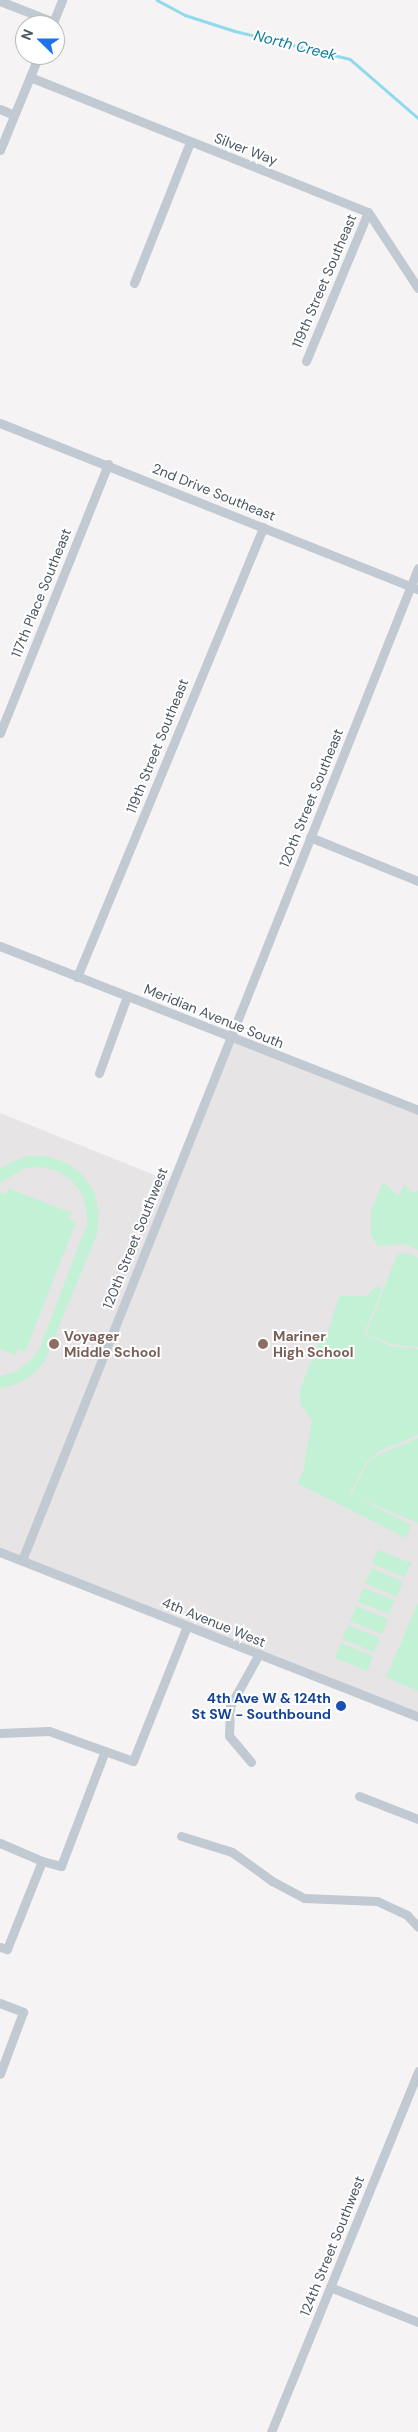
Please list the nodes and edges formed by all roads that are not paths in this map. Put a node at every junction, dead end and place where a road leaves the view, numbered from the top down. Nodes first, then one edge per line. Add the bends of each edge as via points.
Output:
1 (62, 0) edge
2 (0, 1) edge
3 (34, 15) edge
4 (56, 15) edge
5 (35, 65) edge
6 (30, 78) junction
7 (0, 109) edge
8 (14, 115) junction
9 (190, 142) junction
10 (0, 150) edge
11 (368, 212) junction
12 (134, 283) dead end
13 (418, 288) edge
14 (306, 360) dead end
15 (0, 423) edge
16 (108, 464) junction
17 (263, 526) junction
18 (418, 568) edge
19 (414, 587) edge
20 (0, 733) edge
21 (310, 837) junction
22 (418, 881) edge
23 (0, 946) edge
24 (78, 977) junction
25 (127, 996) junction
26 (232, 1038) junction
27 (99, 1074) dead end
28 (418, 1110) edge
29 (0, 1552) edge
30 (22, 1560) junction
31 (187, 1626) junction
32 (259, 1654) junction
33 (418, 1717) edge
34 (0, 1733) edge
35 (105, 1751) junction
36 (251, 1762) dead end
37 (359, 1796) dead end
38 (418, 1819) edge
39 (181, 1836) dead end
40 (0, 1843) edge
41 (42, 1861) junction
42 (418, 1927) edge
43 (0, 1946) edge
44 (0, 2002) edge
45 (418, 2070) edge
46 (0, 2074) edge
47 (330, 2287) junction
48 (418, 2322) edge
49 (270, 2432) edge

1 - 4 street
2 - 3 street
5 - 6 street
6 - 8 street
6 - 9 street, Silver Way
7 - 8 street
8 - 10 street
9 - 11 street, Silver Way
9 - 12 street
11 - 13 street
11 - 14 street, 119th Street Southeast
15 - 16 street, 2nd Drive Southeast
16 - 17 street, 2nd Drive Southeast
16 - 20 street, 117th Place Southeast
17 - 19 street, 2nd Drive Southeast
17 - 24 street, 119th Street Southeast
18 - 19 street, 120th Street Southeast
19 - 21 street, 120th Street Southeast
21 - 22 street
21 - 26 street, 120th Street Southeast
23 - 24 street, Meridian Avenue South
24 - 25 street, Meridian Avenue South
25 - 26 street, Meridian Avenue South
25 - 27 street
26 - 28 street, Meridian Avenue South
26 - 30 street, 120th Street Southwest
29 - 30 street, 4th Avenue West
30 - 31 street, 4th Avenue West
31 - 32 street, 4th Avenue West
31 - 35 street via 132,1761
32 - 33 street, 4th Avenue West
32 - 36 street via 230,1706 229,1736
34 - 35 street via 49,1731
35 - 41 street via 61,1866
37 - 38 street
39 - 42 street via 232,1852 272,1881 304,1898 377,1901 407,1915
40 - 41 street
41 - 43 street via 7,1949
44 - 46 street via 24,2012
45 - 47 street, 124th Street Southwest
47 - 48 street
47 - 49 street, 124th Street Southwest

